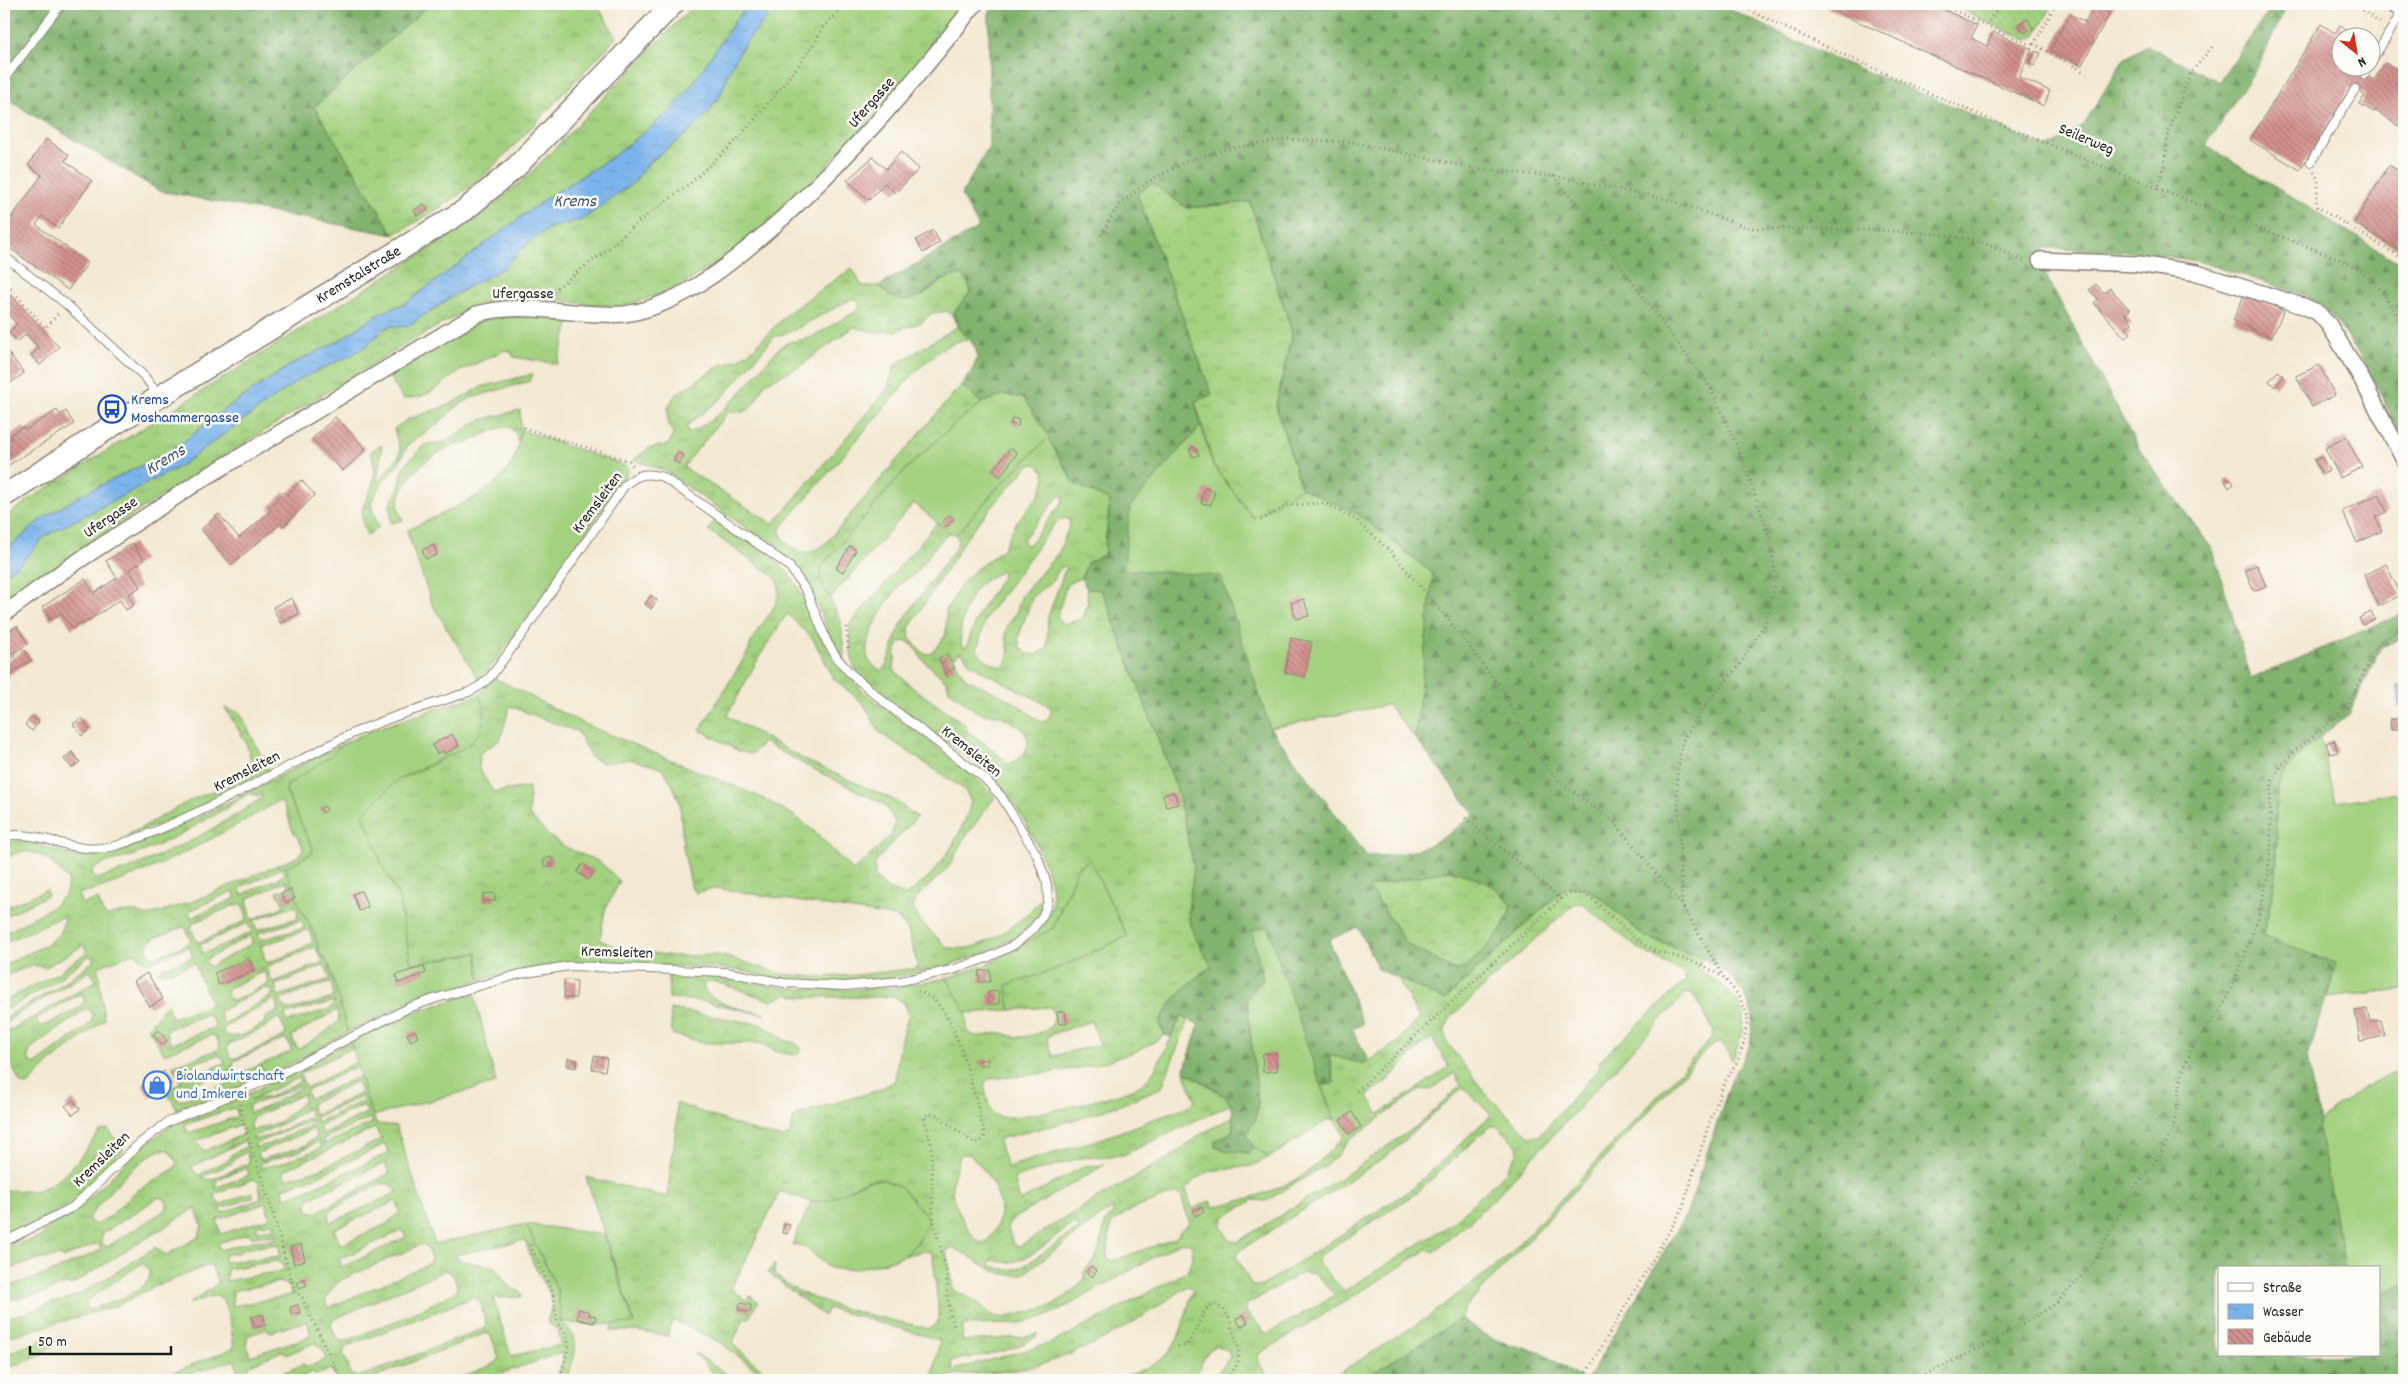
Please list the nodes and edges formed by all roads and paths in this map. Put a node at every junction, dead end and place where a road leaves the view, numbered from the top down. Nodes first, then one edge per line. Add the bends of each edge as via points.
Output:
1 (61, 4) edge
2 (673, 4) edge
3 (847, 4) edge
4 (975, 4) edge
5 (1736, 4) edge
6 (1940, 4) edge
7 (2001, 4) edge
8 (2056, 4) edge
9 (2072, 4) edge
10 (2400, 8) edge
11 (2085, 11) dead end
12 (1986, 25) junction
13 (2034, 44) junction
14 (2380, 45) edge
15 (2213, 46) dead end
16 (2086, 73) dead end
17 (4, 79) edge
18 (2355, 89) dead end
19 (2311, 162) joint
20 (1553, 176) junction
21 (2157, 190) junction
22 (1101, 234) dead end
23 (4, 256) edge
24 (2404, 259) edge
25 (2040, 260) joint
26 (4, 282) edge
27 (66, 304) junction
28 (531, 308) junction
29 (2404, 327) edge
30 (159, 397) junction
31 (514, 425) dead end
32 (2404, 460) edge
33 (636, 476) junction
34 (4, 496) edge
35 (1261, 520) dead end
36 (4, 614) edge
37 (2404, 627) edge
38 (1465, 818) dead end
39 (4, 836) edge
40 (1561, 899) junction
41 (1682, 905) junction
42 (1724, 978) junction
43 (901, 980) junction
44 (1357, 1091) dead end
45 (238, 1094) junction
46 (4, 1242) edge
47 (530, 1245) dead end
48 (954, 1328) dead end
49 (1178, 1346) dead end
50 (938, 1371) dead end
51 (341, 1380) edge
52 (559, 1380) edge
53 (936, 1380) edge
54 (1226, 1380) edge
55 (1582, 1380) edge
56 (1917, 1380) edge

1 - 17 lane
2 - 30 main road, Kremstalstraße via 516,166 465,210
3 - 28 path via 823,27 782,87 736,140 688,185
4 - 28 street, Ufergasse via 924,70 863,139 763,236 723,268 659,304 624,314
5 - 21 path, Seilerweg via 1839,54
6 - 12 path
7 - 12 path
8 - 13 path
9 - 11 path
10 - 14 lane
12 - 13 path
13 - 16 path
15 - 21 path via 2190,74 2169,131
18 - 19 lane
19 - 24 path via 2320,186 2315,197 2317,207
20 - 22 path via 1482,170 1352,142 1288,139 1227,149 1187,160 1147,182 1118,206
20 - 25 path via 1670,200 1749,228 1940,234 1981,242 2027,263
20 - 41 path via 1587,217 1710,387 1743,459 1769,536 1776,578 1766,621 1742,662 1704,708 1682,742 1677,775
21 - 29 path, Seilerweg via 2360,269 2383,293
23 - 27 lane
25 - 32 street via 2138,264 2197,273 2317,312 2329,325 2359,374
26 - 27 path via 45,328
27 - 30 lane via 145,378
28 - 36 street, Ufergasse via 498,308 477,314 448,330 198,482
30 - 34 main road, Kremstalstraße
31 - 33 path via 629,461
33 - 39 lane, Kremsleiten via 621,491 521,636 481,685 469,692 372,724 137,839 93,849 72,848 23,833
33 - 43 lane, Kremsleiten via 649,473 663,477 790,566 807,592 837,658 889,706 983,777 1001,796 1037,855 1047,884 1048,902 1031,931 1014,945 987,958 952,970
35 - 41 path via 1287,505 1324,503 1356,520 1391,552 1503,690 1529,745 1558,780 1616,823
37 - 56 path via 2380,642 2346,709 2298,748 2282,764 2272,781 2268,875 2254,928 2221,1011 2194,1044 2182,1074 2174,1124 2160,1156 2134,1188 2094,1264 2056,1304
38 - 40 path
40 - 42 path via 1570,893 1582,893 1640,942 1654,950 1700,964
40 - 44 path
41 - 42 path
42 - 55 path via 1739,996 1748,1017 1737,1062 1725,1082 1682,1210
43 - 45 lane, Kremsleiten via 844,986 784,983 726,972 569,966 520,974 408,1008
43 - 48 path via 934,1000 944,1012 957,1038 984,1130 984,1137 974,1143 935,1114 924,1117 931,1143 933,1218 947,1273 947,1297
45 - 46 lane, Kremsleiten via 168,1122 140,1143 73,1207
45 - 51 path via 243,1122 294,1290 302,1298
47 - 52 path via 553,1293 558,1324 566,1334 569,1346
49 - 54 path via 1185,1346 1192,1340 1205,1309 1213,1304 1222,1308 1228,1315 1239,1351 1238,1363
50 - 53 path

